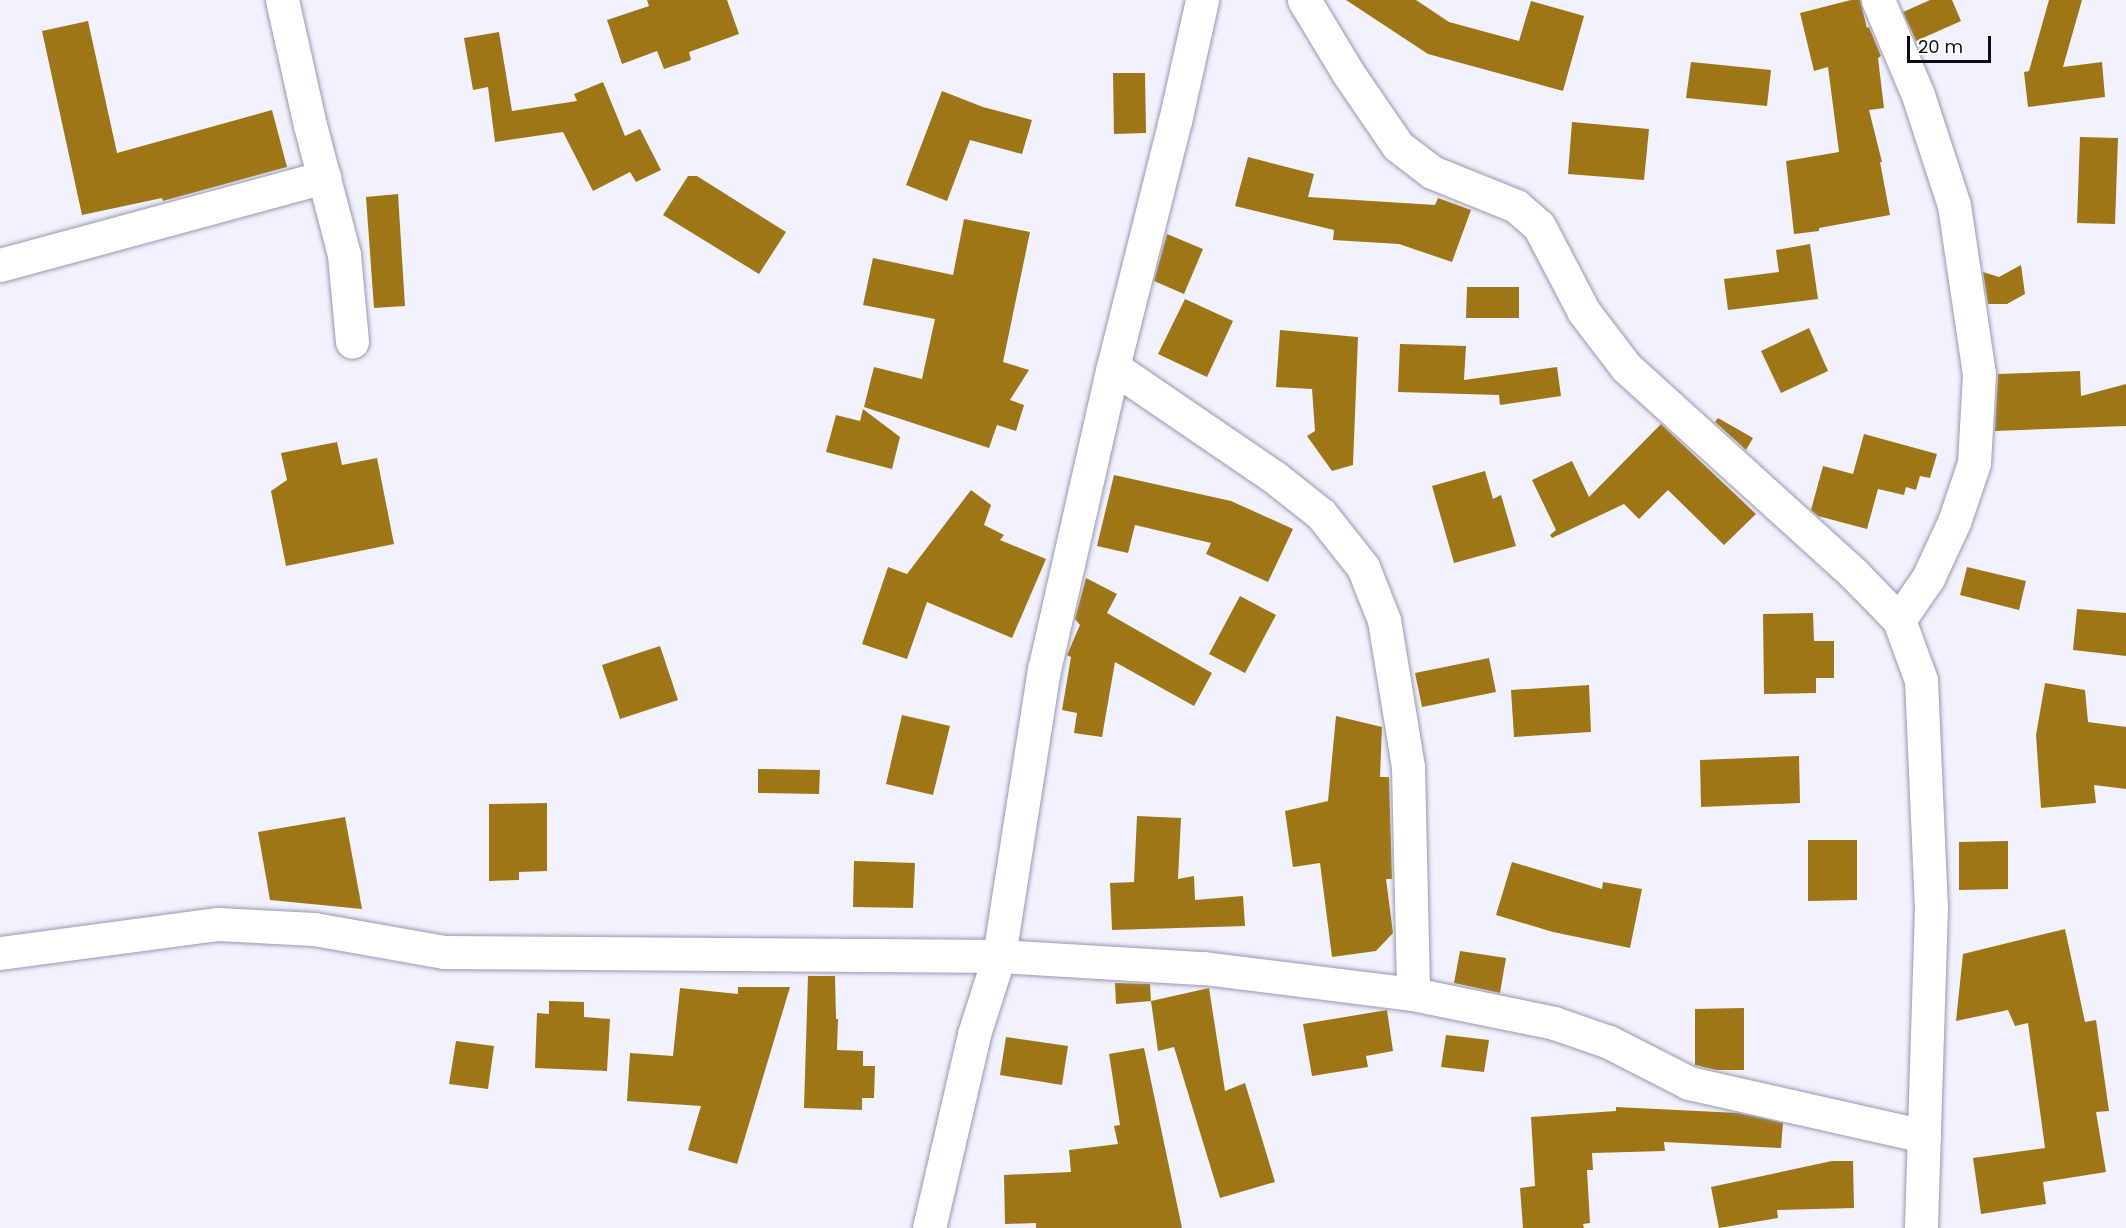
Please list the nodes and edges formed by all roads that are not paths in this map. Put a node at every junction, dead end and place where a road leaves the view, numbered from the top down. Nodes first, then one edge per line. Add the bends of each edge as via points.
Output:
1 (282, 0) edge
2 (1202, 0) edge
3 (1304, 0) edge
4 (1878, 0) edge
5 (324, 177) junction
6 (0, 265) edge
7 (352, 342) dead end
8 (1113, 367) junction
9 (1899, 620) junction
10 (0, 953) edge
11 (999, 956) junction
12 (1413, 994) junction
13 (1924, 1136) junction
14 (929, 1228) edge
15 (1921, 1228) edge

1 - 5 street
2 - 8 street
3 - 9 street via 1398,146 1432,172 1516,206 1539,226 1584,312 1626,367 1854,574
4 - 9 street via 1918,95 1954,205 1979,374 1974,464 1954,522 1928,578
5 - 6 street
5 - 7 street via 345,255
8 - 11 street via 1044,670
8 - 12 street via 1273,476 1321,514 1364,567 1384,620 1408,767
9 - 13 street via 1921,680 1931,907
10 - 11 street via 218,924 314,929 444,952
11 - 12 street via 1204,968
11 - 14 street via 974,1034
12 - 13 street via 1554,1023 1609,1042 1689,1083
13 - 15 street

